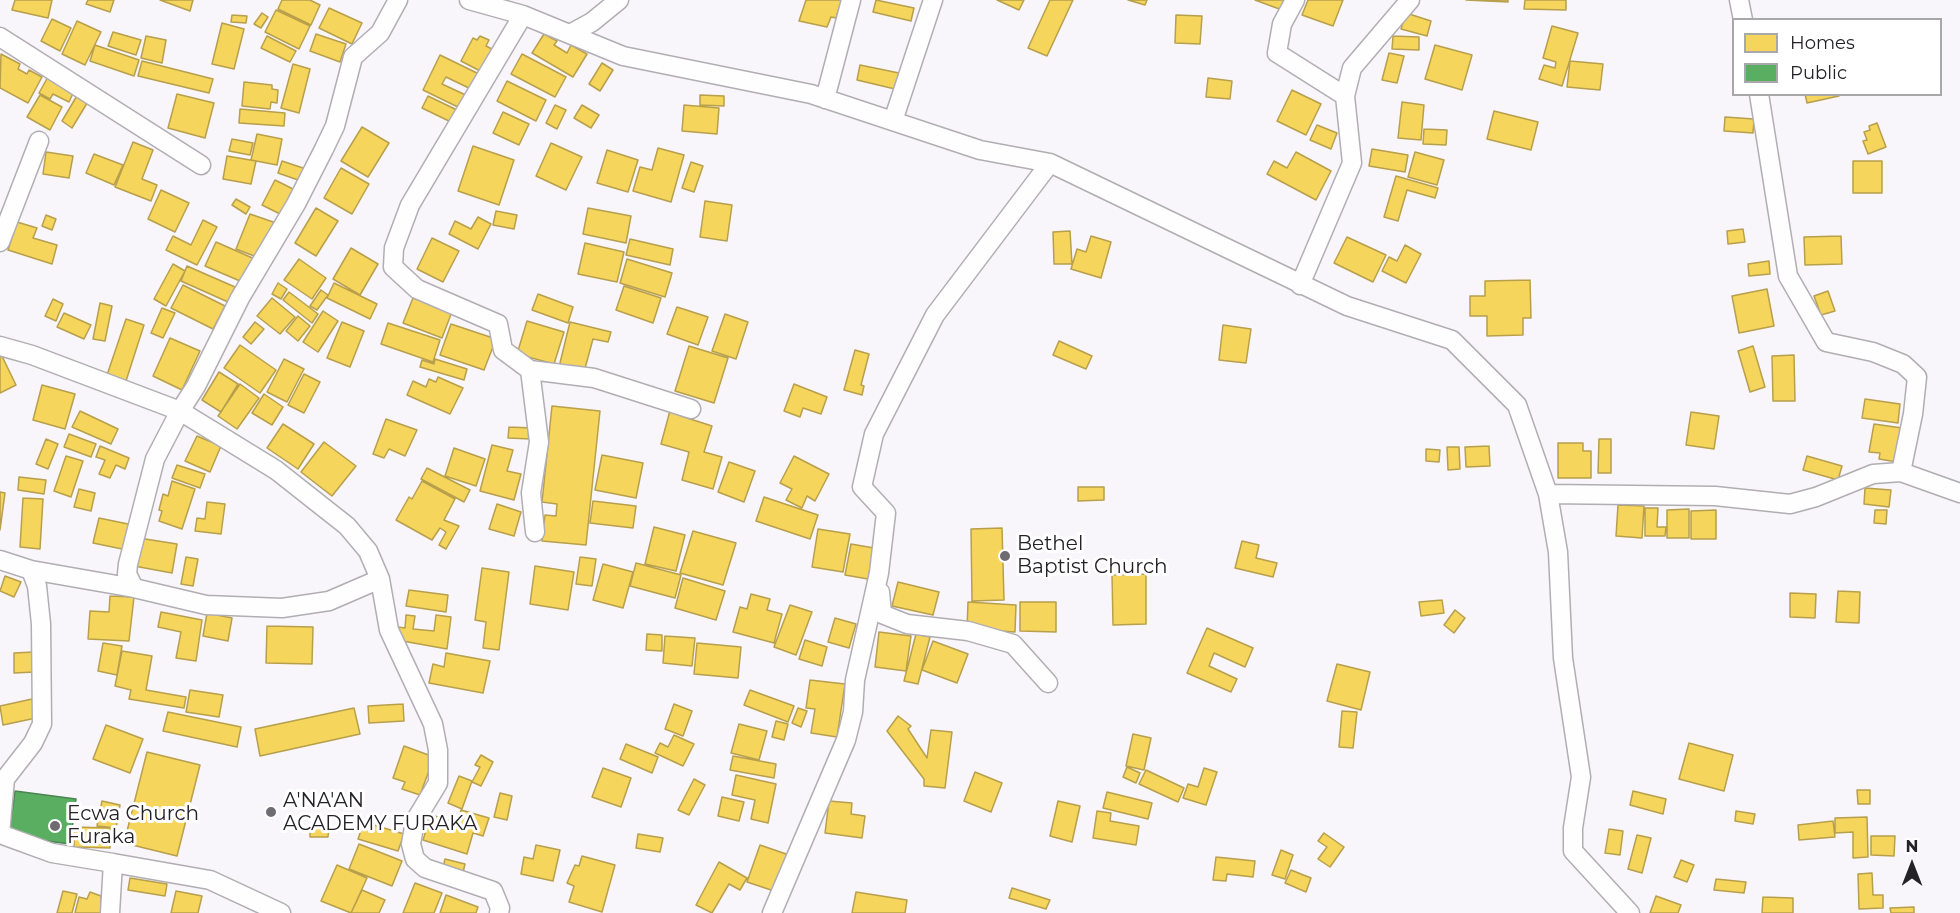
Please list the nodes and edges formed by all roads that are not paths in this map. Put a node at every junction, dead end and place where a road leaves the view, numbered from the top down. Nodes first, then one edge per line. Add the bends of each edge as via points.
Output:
1 (398, 0) edge
2 (469, 0) edge
3 (619, 0) edge
4 (850, 0) edge
5 (933, 0) edge
6 (1294, 0) edge
7 (1410, 0) edge
8 (1739, 0) edge
9 (493, 4) edge
10 (523, 15) junction
11 (1743, 18) edge
12 (570, 34) junction
13 (0, 37) edge
14 (1345, 96) junction
15 (1759, 96) edge
16 (825, 99) junction
17 (893, 121) junction
18 (39, 141) dead end
19 (1050, 163) junction
20 (201, 165) dead end
21 (0, 242) edge
22 (1300, 285) junction
23 (0, 346) edge
24 (530, 370) junction
25 (691, 409) dead end
26 (180, 411) junction
27 (1901, 472) junction
28 (1960, 493) edge
29 (1548, 494) junction
30 (535, 532) dead end
31 (0, 560) edge
32 (31, 570) junction
33 (879, 573) junction
34 (380, 579) junction
35 (134, 588) junction
36 (1048, 683) dead end
37 (113, 862) junction
38 (110, 913) edge
39 (281, 913) edge
40 (499, 913) edge
41 (772, 913) edge
42 (1630, 913) edge

1 - 26 street via 380,33 353,57 335,126 324,149
2 - 9 street
3 - 12 street
4 - 16 street
5 - 17 street
6 - 14 street via 1282,24 1277,53
7 - 14 street via 1352,68
8 - 11 street
9 - 10 street
10 - 12 street
10 - 24 street via 410,205 394,248 393,267 417,289 498,324 502,350
12 - 16 street via 623,56
13 - 20 street
14 - 22 street via 1352,163
15 - 27 street via 1788,276 1826,342 1883,356 1903,364 1917,377
16 - 17 street
17 - 19 street via 980,150
18 - 21 street
19 - 22 street
19 - 33 street via 935,315 874,434 862,487 886,513
22 - 29 street via 1347,306 1452,340 1517,405
23 - 26 street
24 - 25 street via 594,378
24 - 30 street via 539,442 531,493
26 - 34 street via 276,470 347,526 368,551
26 - 35 street via 155,459 128,564 127,574
27 - 28 street
27 - 29 street via 1873,474 1790,504 1715,496
29 - 42 street via 1558,552 1563,658 1581,777 1573,851
31 - 32 street
32 - 35 street
32 - 37 street via 41,624 42,724 33,743 5,779 0,834 52,853
33 - 36 street via 882,614 907,624 968,631 1013,644
33 - 41 street via 846,740
34 - 35 street via 329,601 282,609 206,605
34 - 40 street via 389,630 433,724 438,750 438,783 415,821 411,844 415,859 425,868 492,891
37 - 38 street
37 - 39 street via 210,880

